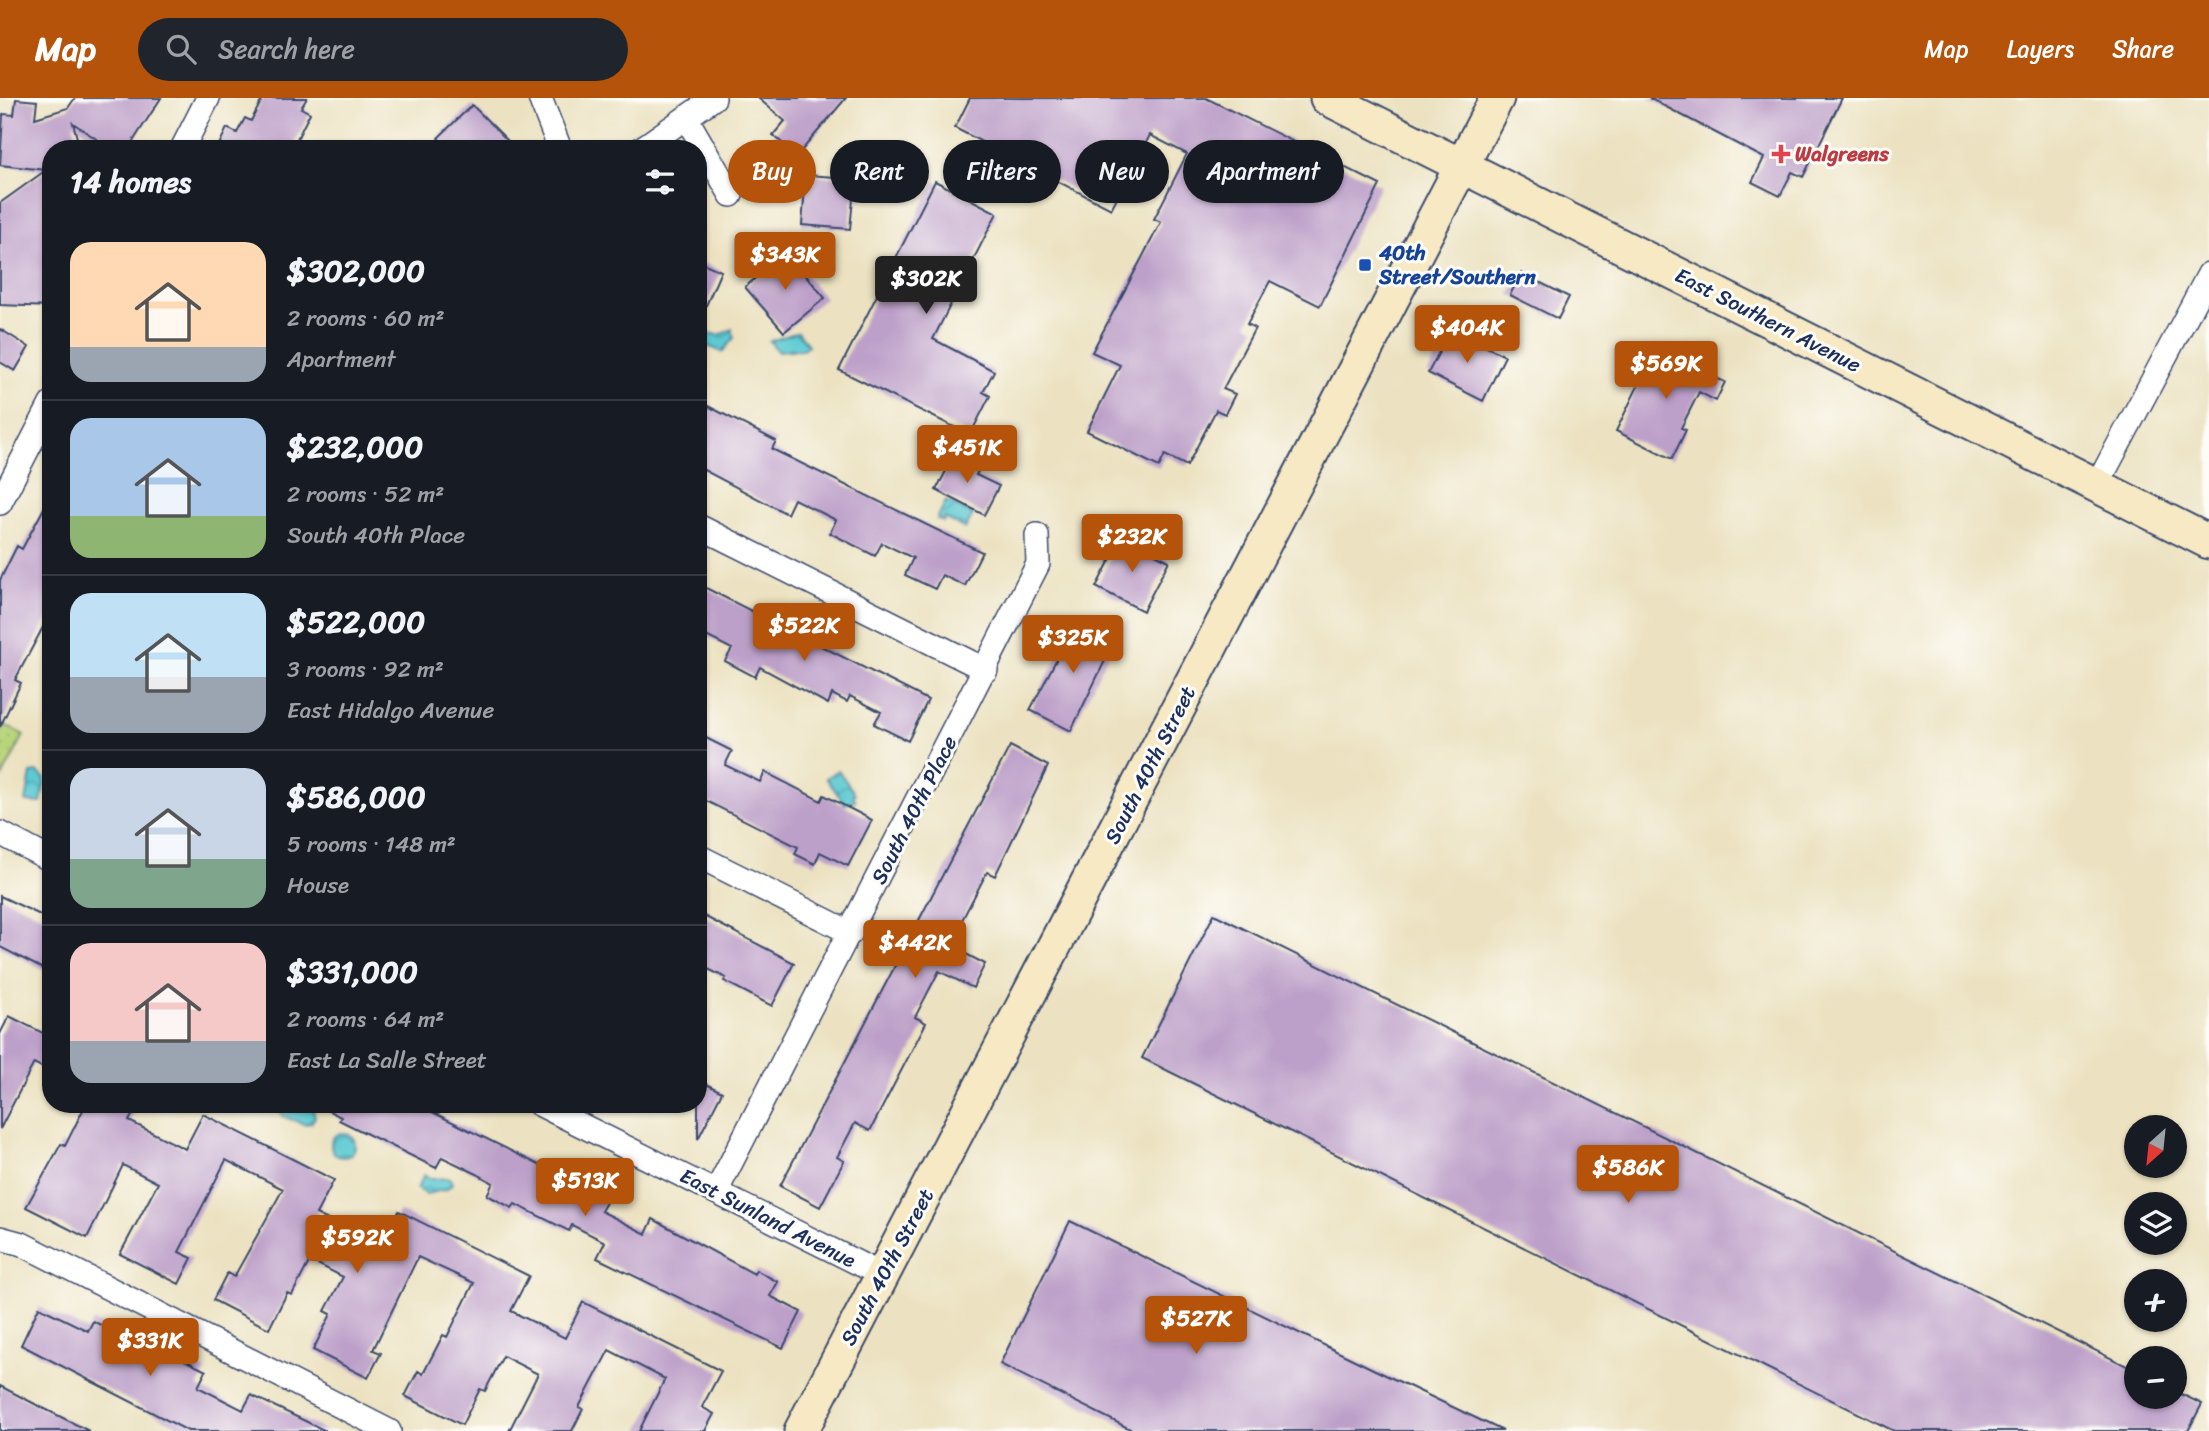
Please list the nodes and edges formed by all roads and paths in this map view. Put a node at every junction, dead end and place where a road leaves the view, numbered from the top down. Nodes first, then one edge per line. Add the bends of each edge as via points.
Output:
1 (208, 98) edge
2 (540, 98) edge
3 (714, 98) edge
4 (1327, 98) edge
5 (1497, 98) edge
6 (687, 118) junction
7 (187, 140) edge
8 (556, 140) edge
9 (654, 140) edge
10 (700, 140) edge
11 (707, 153) edge
12 (1462, 166) junction
13 (728, 190) edge
14 (2209, 274) edge
15 (42, 421) edge
16 (2097, 485) junction
17 (0, 503) edge
18 (707, 530) edge
19 (1037, 535) dead end
20 (2209, 542) edge
21 (986, 670) junction
22 (0, 834) edge
23 (42, 855) edge
24 (707, 861) edge
25 (851, 933) junction
26 (557, 1113) edge
27 (716, 1192) junction
28 (0, 1238) edge
29 (884, 1276) junction
30 (389, 1431) edge
31 (801, 1431) edge

1 - 7 street
2 - 8 street
3 - 6 street
4 - 12 main road, East Southern Avenue
5 - 12 main road, South 40th Street
6 - 9 street
6 - 10 street
11 - 13 street
12 - 16 main road, East Southern Avenue
12 - 29 main road, South 40th Street
14 - 16 street
15 - 17 street
16 - 20 main road, East Southern Avenue
18 - 21 street
19 - 21 street, South 40th Place via 1038,564
21 - 25 street, South 40th Place
22 - 23 street
24 - 25 street
25 - 27 street, South 40th Place
26 - 27 street, East Sunland Avenue
27 - 29 street, East Sunland Avenue
28 - 30 street via 22,1244
29 - 31 main road, South 40th Street

